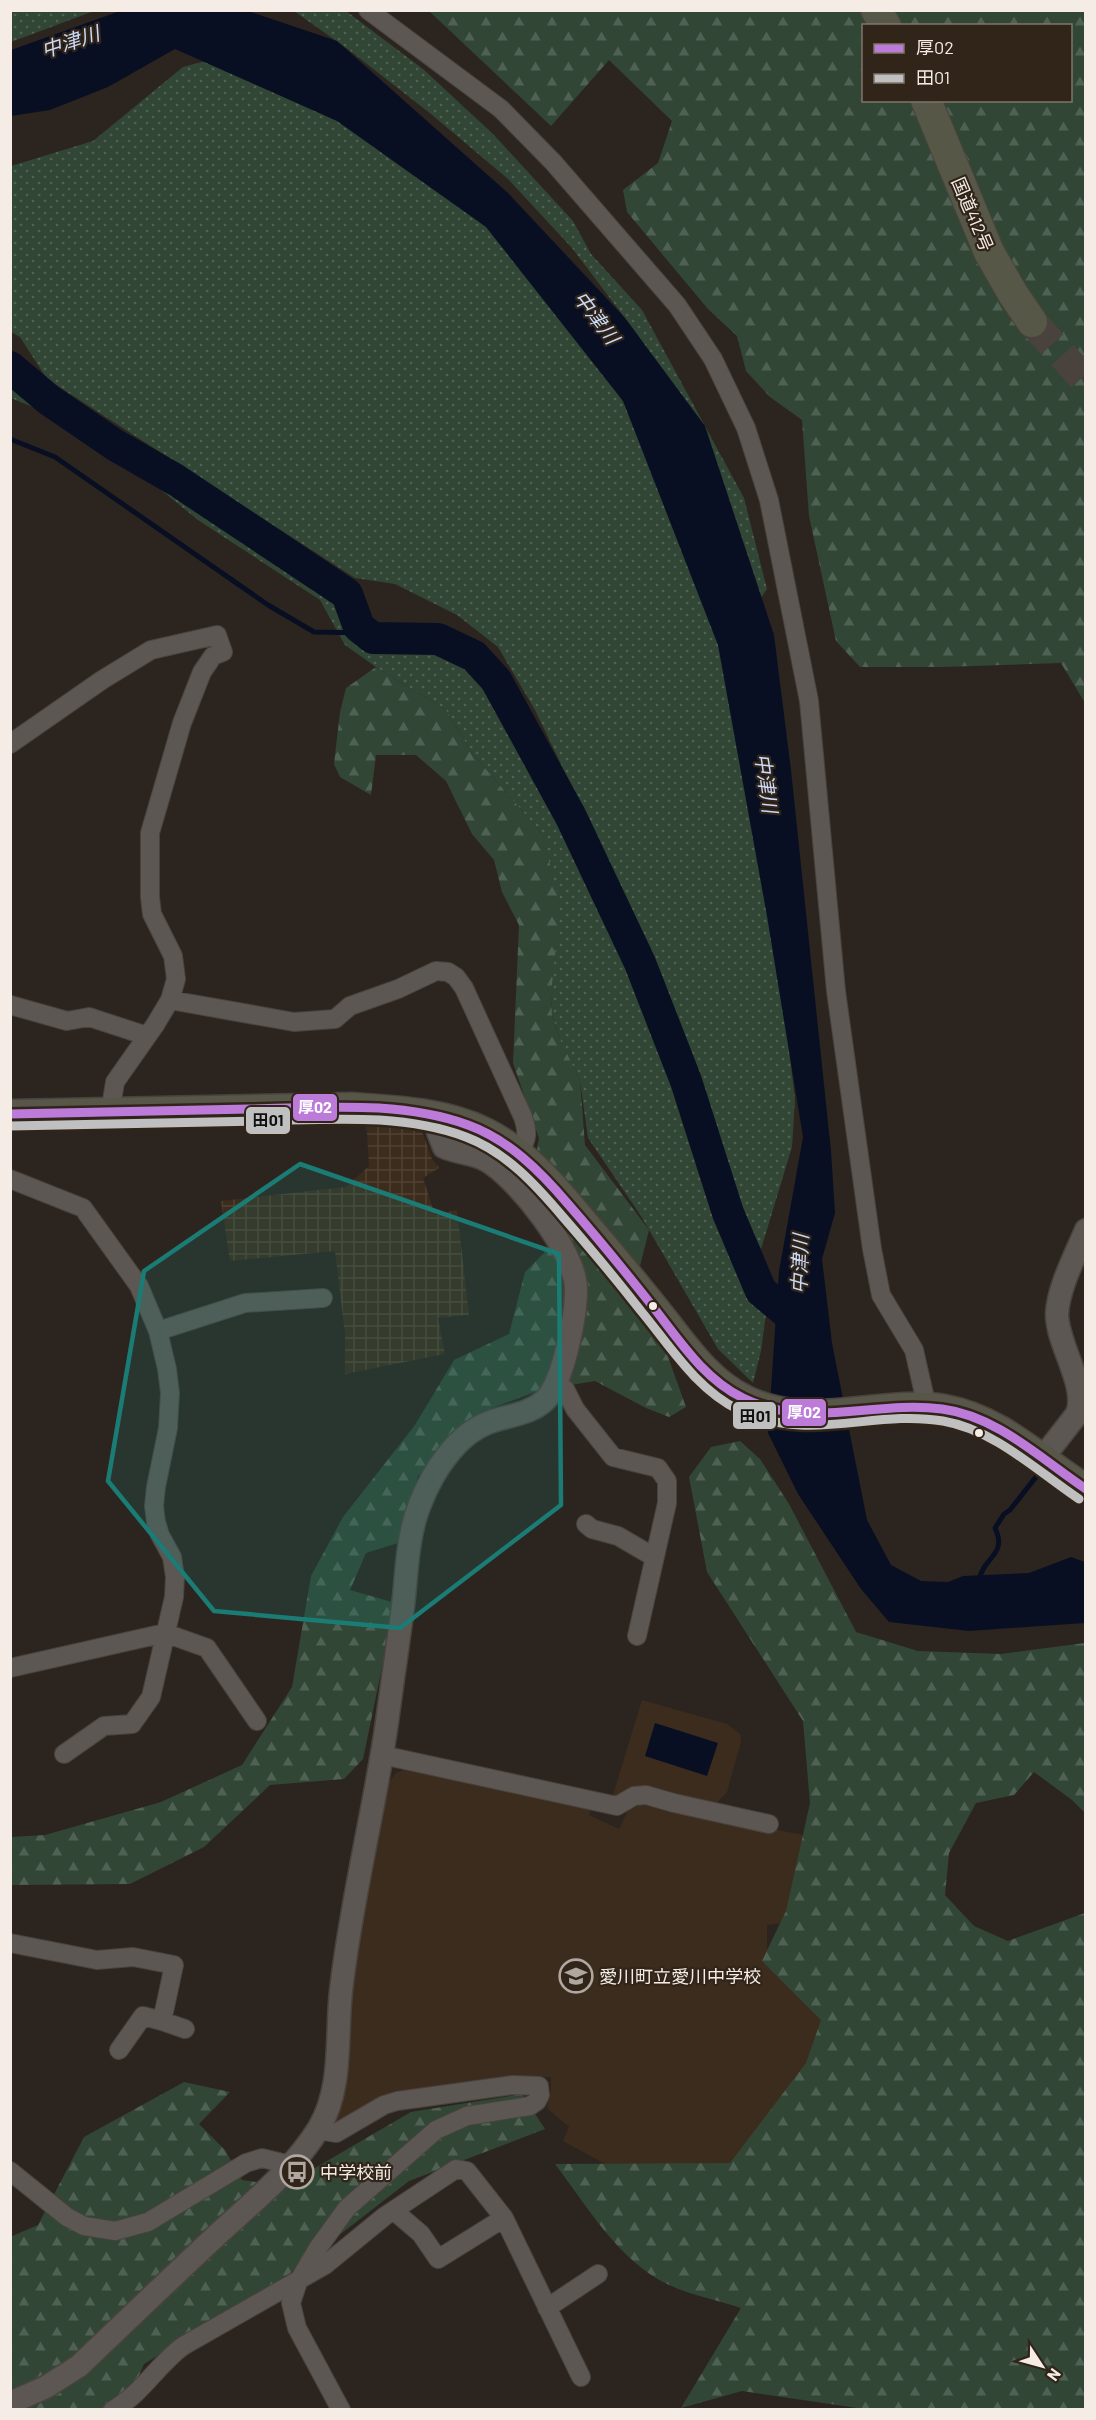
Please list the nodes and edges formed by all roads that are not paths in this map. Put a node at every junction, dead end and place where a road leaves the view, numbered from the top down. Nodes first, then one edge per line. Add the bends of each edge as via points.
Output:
1 (368, 10) edge
2 (876, 10) edge
3 (885, 24) edge
4 (928, 102) edge
5 (1032, 322) tunnel mouth
6 (10, 744) edge
7 (170, 1000) junction
8 (10, 1005) edge
9 (147, 1036) junction
10 (110, 1113) junction
11 (10, 1114) edge
12 (442, 1117) junction
13 (519, 1153) junction
14 (10, 1179) edge
15 (1086, 1230) edge
16 (323, 1298) dead end
17 (158, 1331) junction
18 (556, 1386) junction
19 (915, 1408) junction
20 (1042, 1459) junction
21 (1086, 1488) edge
22 (586, 1524) dead end
23 (654, 1557) junction
24 (165, 1633) junction
25 (637, 1636) dead end
26 (10, 1668) edge
27 (257, 1721) dead end
28 (64, 1754) dead end
29 (382, 1755) junction
30 (769, 1824) dead end
31 (10, 1943) edge
32 (162, 2021) junction
33 (185, 2029) dead end
34 (119, 2050) dead end
35 (318, 2130) junction
36 (290, 2164) junction
37 (10, 2171) edge
38 (394, 2211) junction
39 (504, 2218) junction
40 (598, 2274) dead end
41 (298, 2282) junction
42 (547, 2308) junction
43 (581, 2377) dead end
44 (10, 2403) edge
45 (113, 2409) edge
46 (341, 2409) edge

1 - 19 street via 491,102 548,156 677,305 713,359 746,428 769,500 809,701 836,991 872,1249 881,1295 914,1350
2 - 3 highway
4 - 5 highway, 国道412号 via 989,252
6 - 7 street via 151,650 217,635 223,652 213,656 202,672 182,723 150,833 152,914 177,973
7 - 9 street
7 - 13 street via 294,1022 335,1019 350,1006 432,973 448,972 464,988 523,1117 528,1134
8 - 9 street via 67,1021 89,1017
9 - 10 street via 115,1082
10 - 11 main road
10 - 12 main road via 352,1107
12 - 13 main road via 484,1132
12 - 18 street via 438,1132 444,1147 483,1159 500,1171 536,1210 566,1253 575,1277 576,1299
13 - 19 main road via 556,1190 696,1360 744,1400 778,1411 811,1415
14 - 17 street via 83,1208 139,1286
15 - 20 street via 1057,1314 1080,1406
16 - 17 street via 245,1303
17 - 24 street via 170,1394 154,1506 176,1577
18 - 23 street via 565,1389 575,1409 613,1457 658,1468 667,1481 667,1503
18 - 29 street via 533,1409 473,1430 429,1483 412,1529
19 - 20 main road via 954,1411 988,1424
20 - 21 main road
22 - 23 street via 618,1536
23 - 25 street
24 - 26 street
24 - 27 street via 207,1648
24 - 28 street via 151,1697 132,1724 104,1726
29 - 30 street via 617,1806 634,1796 646,1795
29 - 35 street via 351,1913 334,2093
31 - 32 street via 97,1960 133,1957 174,1965
32 - 33 street
32 - 34 street via 143,2016
35 - 36 street
35 - 41 street via 336,2133 384,2105 408,2099 513,2085 530,2084 540,2090 535,2104 467,2116 429,2136 347,2208
36 - 37 street via 262,2158 246,2163 148,2222 115,2231 84,2226 67,2217
36 - 44 street via 78,2366 46,2387
38 - 39 street via 421,2234 438,2259
38 - 39 street via 456,2169 467,2171
38 - 41 street
39 - 42 street
40 - 42 street
41 - 45 street via 183,2346 140,2391
41 - 46 street via 291,2303 297,2328
42 - 43 street

